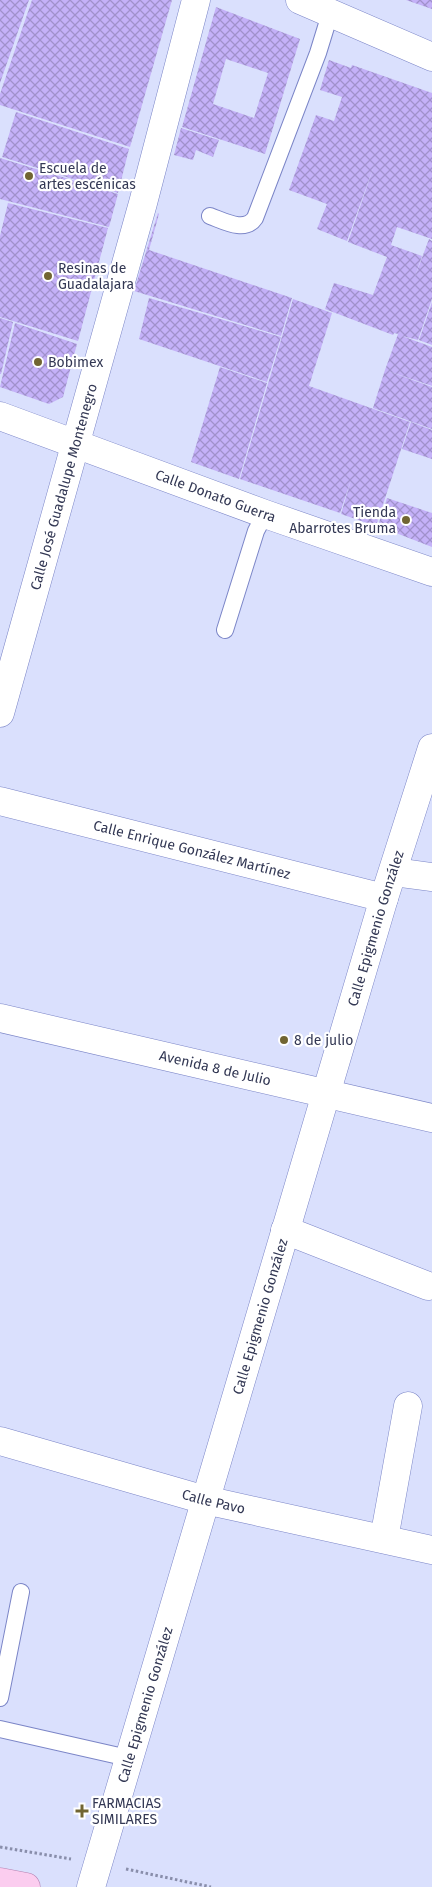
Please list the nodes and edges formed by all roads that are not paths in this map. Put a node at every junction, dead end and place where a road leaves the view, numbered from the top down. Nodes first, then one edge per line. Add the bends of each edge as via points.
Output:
1 (196, 0) edge
2 (300, 0) edge
3 (330, 14) junction
4 (432, 57) edge
5 (210, 216) dead end
6 (0, 416) edge
7 (74, 444) junction
8 (265, 514) junction
9 (432, 572) edge
10 (225, 630) dead end
11 (0, 713) edge
12 (432, 748) edge
13 (0, 801) edge
14 (394, 872) junction
15 (432, 877) edge
16 (384, 898) junction
17 (0, 1018) edge
18 (326, 1094) junction
19 (432, 1118) edge
20 (285, 1230) junction
21 (428, 1286) dead end
22 (408, 1406) dead end
23 (0, 1441) edge
24 (205, 1500) junction
25 (384, 1539) junction
26 (432, 1550) edge
27 (21, 1592) dead end
28 (0, 1698) edge
29 (0, 1729) edge
30 (128, 1758) junction
31 (0, 1882) edge
32 (26, 1887) edge
33 (91, 1887) edge

1 - 7 street, Calle José Guadalupe Montenegro via 143,203
2 - 3 street
3 - 4 street
3 - 5 lane via 255,218 252,223 240,226
6 - 7 street, Calle Donato Guerra
7 - 8 street, Calle Donato Guerra
7 - 11 street, Calle José Guadalupe Montenegro
8 - 9 street, Calle Donato Guerra
8 - 10 lane via 256,531
12 - 14 street, Calle Epigmenio González
13 - 16 street, Calle Enrique González Martínez
14 - 15 street
14 - 16 street, Calle Epigmenio González
16 - 18 street, Calle Epigmenio González
17 - 18 street, Avenida 8 de Julio
18 - 19 street, Avenida 8 de Julio
18 - 20 street, Calle Epigmenio González
20 - 21 street
20 - 24 street, Calle Epigmenio González
22 - 25 street
23 - 24 street, Calle Pavo
24 - 25 street, Calle Pavo
24 - 30 street, Calle Epigmenio González
25 - 26 street, Calle Pavo
27 - 28 lane
29 - 30 lane
30 - 33 street, Calle Epigmenio González
31 - 32 main road

